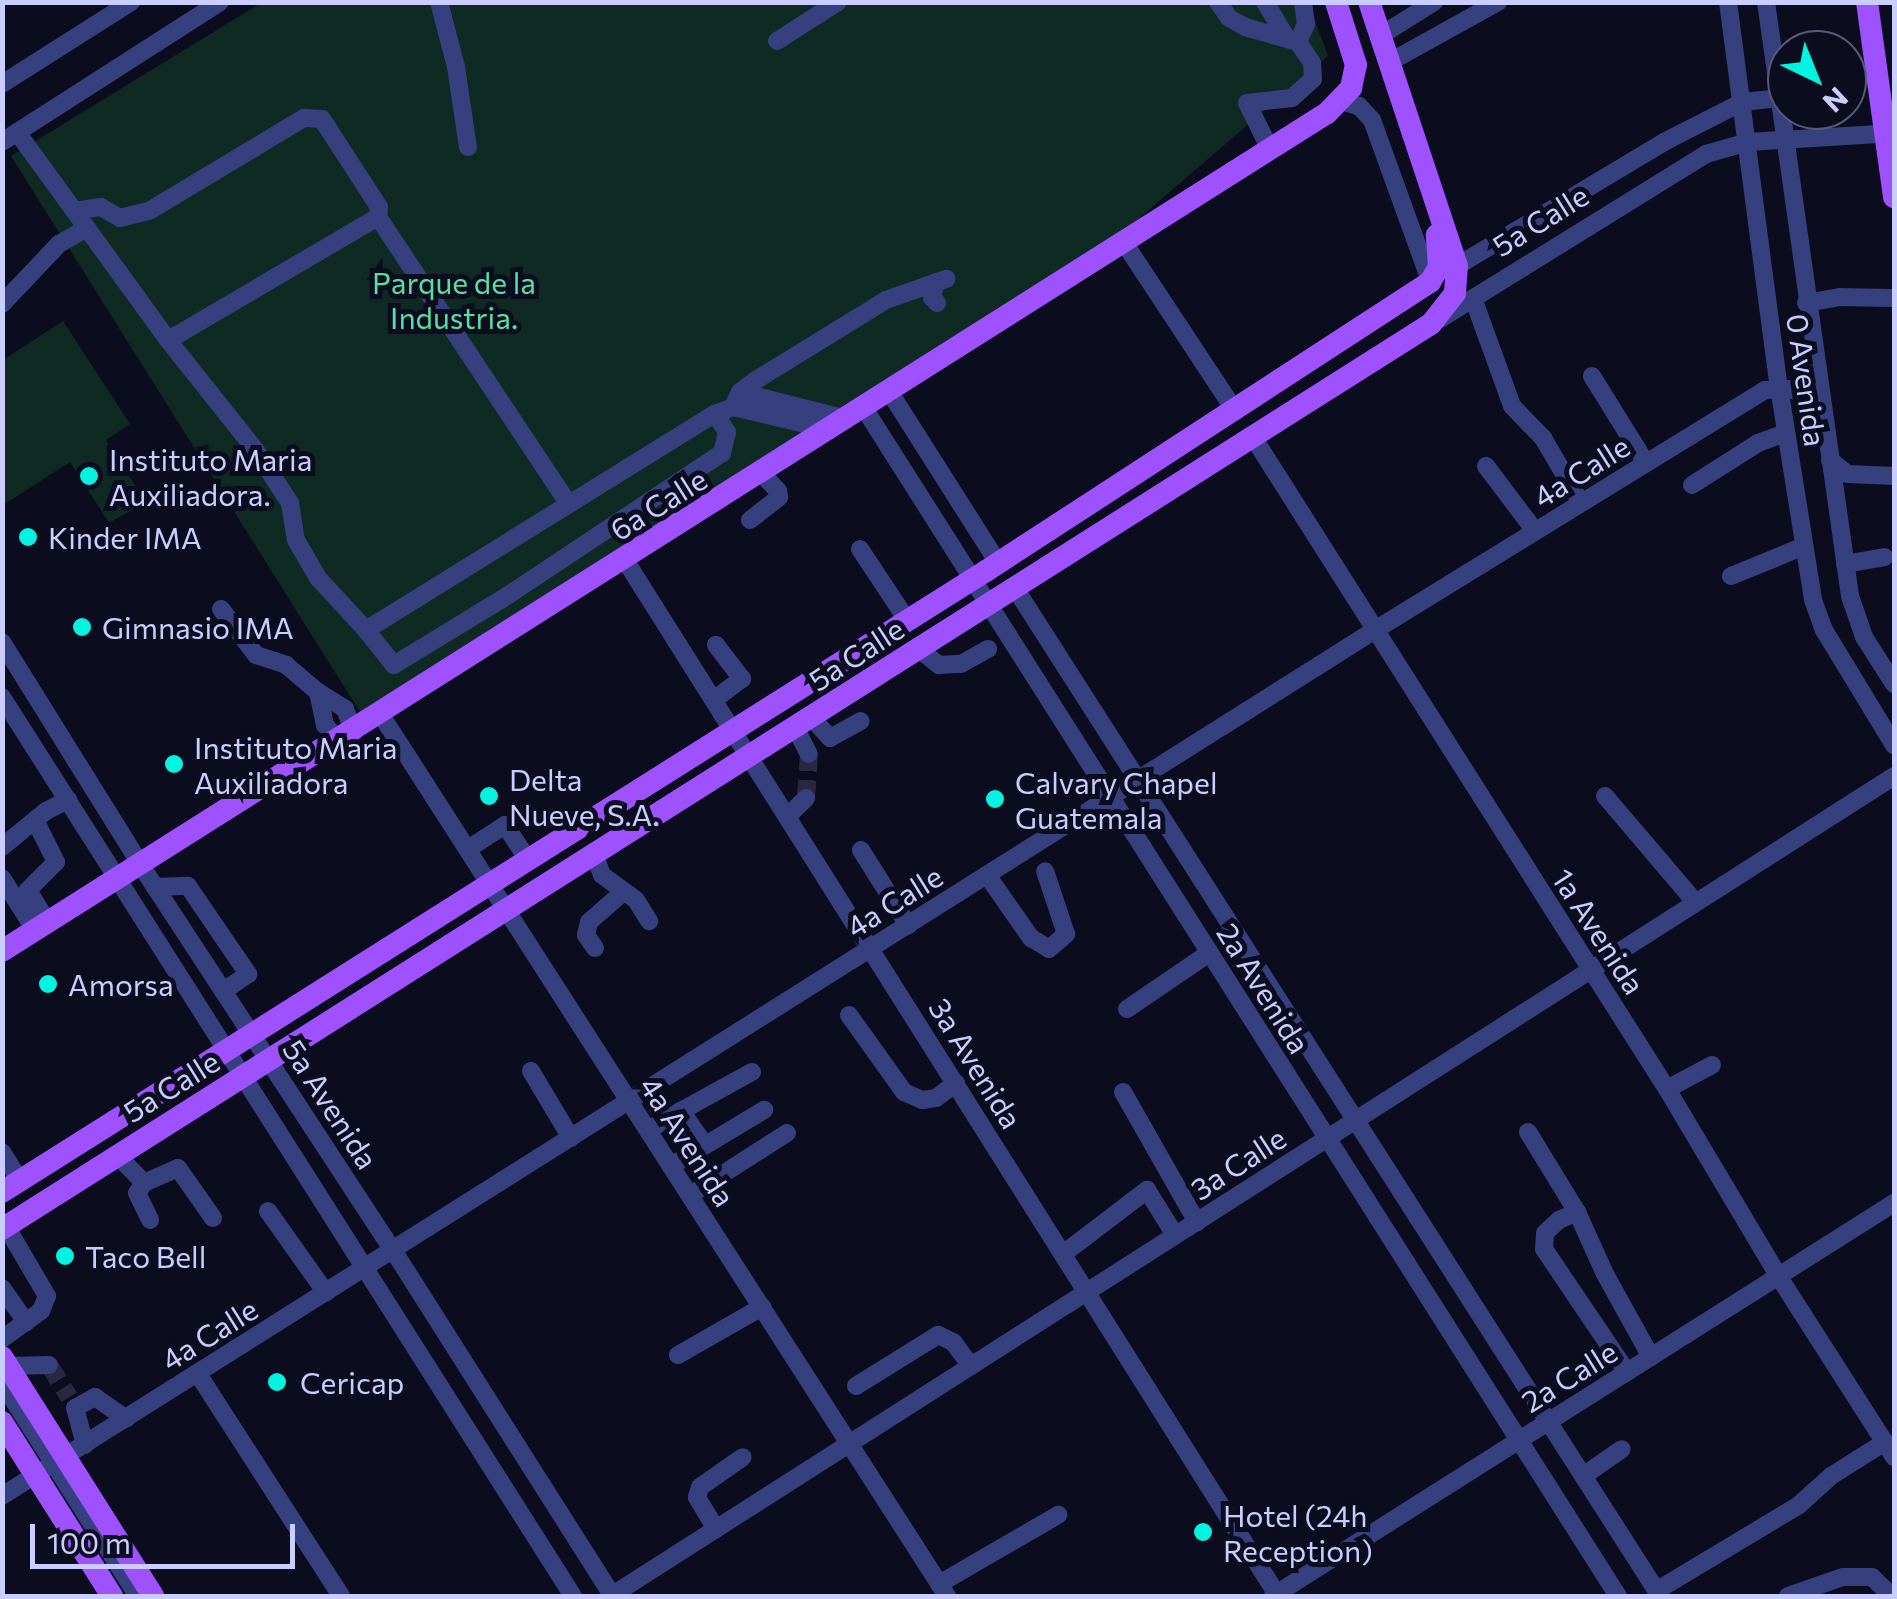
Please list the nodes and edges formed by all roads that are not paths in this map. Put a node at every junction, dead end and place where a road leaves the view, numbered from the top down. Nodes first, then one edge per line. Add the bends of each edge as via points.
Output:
1 (131, 2) edge
2 (220, 2) edge
3 (439, 2) edge
4 (838, 2) edge
5 (1218, 2) edge
6 (1265, 2) edge
7 (1303, 2) edge
8 (1336, 2) edge
9 (1369, 2) edge
10 (1434, 2) edge
11 (1498, 2) edge
12 (1728, 2) edge
13 (1766, 2) edge
14 (1866, 2) edge
15 (1770, 30) edge
16 (1380, 36) junction
17 (1292, 40) junction
18 (778, 41) dead end
19 (1388, 63) junction
20 (2, 84) edge
21 (1767, 99) edge
22 (1340, 100) junction
23 (1742, 102) junction
24 (1784, 130) edge
25 (1890, 134) edge
26 (10, 137) edge
27 (1786, 140) junction
28 (1748, 142) junction
29 (468, 147) dead end
30 (1270, 149) junction
31 (1894, 197) edge
32 (75, 211) junction
33 (378, 217) junction
34 (87, 228) junction
35 (1123, 241) junction
36 (1437, 269) junction
37 (1473, 298) junction
38 (1891, 298) dead end
39 (1806, 302) junction
40 (937, 303) dead end
41 (2, 304) edge
42 (1431, 324) junction
43 (168, 340) junction
44 (1592, 376) dead end
45 (1779, 387) junction
46 (889, 391) junction
47 (730, 404) junction
48 (1822, 404) junction
49 (1235, 411) junction
50 (847, 419) junction
51 (1786, 433) junction
52 (1253, 438) junction
53 (1830, 460) junction
54 (1646, 463) junction
55 (1486, 466) dead end
56 (761, 474) junction
57 (1894, 476) edge
58 (1692, 485) dead end
59 (567, 502) junction
60 (1581, 502) junction
61 (750, 520) dead end
62 (1535, 532) junction
63 (1804, 546) junction
64 (860, 548) dead end
65 (1884, 557) dead end
66 (625, 560) junction
67 (998, 563) junction
68 (1845, 564) junction
69 (1731, 576) dead end
70 (972, 579) junction
71 (1014, 588) junction
72 (988, 605) junction
73 (221, 609) dead end
74 (907, 620) junction
75 (366, 630) junction
76 (1375, 630) junction
77 (2, 642) edge
78 (716, 645) dead end
79 (919, 648) junction
80 (988, 649) dead end
81 (394, 665) junction
82 (1894, 684) edge
83 (408, 698) junction
84 (715, 699) junction
85 (4, 702) edge
86 (382, 715) junction
87 (861, 721) dead end
88 (804, 722) junction
89 (734, 729) junction
90 (346, 737) junction
91 (1894, 745) edge
92 (808, 754) tunnel mouth
93 (751, 755) junction
94 (1894, 776) edge
95 (1138, 780) junction
96 (1605, 796) dead end
97 (1110, 797) junction
98 (806, 798) tunnel mouth
99 (68, 800) junction
100 (788, 816) junction
101 (35, 820) junction
102 (2, 847) edge
103 (468, 849) junction
104 (862, 850) dead end
105 (594, 854) junction
106 (528, 860) junction
107 (140, 864) junction
108 (1045, 871) dead end
109 (987, 875) junction
110 (2, 878) edge
111 (117, 878) junction
112 (490, 884) junction
113 (155, 887) junction
114 (622, 893) junction
115 (1696, 903) junction
116 (507, 910) junction
117 (649, 921) dead end
118 (908, 925) junction
119 (42, 927) junction
120 (595, 948) dead end
121 (872, 948) junction
122 (2, 951) edge
123 (1209, 952) junction
124 (1591, 970) junction
125 (225, 990) junction
126 (1127, 1009) dead end
127 (848, 1015) dead end
128 (253, 1034) junction
129 (227, 1050) junction
130 (270, 1060) junction
131 (1712, 1064) dead end
132 (531, 1072) dead end
133 (752, 1072) dead end
134 (244, 1076) junction
135 (956, 1083) junction
136 (1668, 1088) junction
137 (1123, 1092) dead end
138 (630, 1101) junction
139 (764, 1110) dead end
140 (681, 1111) junction
141 (1355, 1120) junction
142 (648, 1130) junction
143 (1528, 1132) dead end
144 (787, 1133) dead end
145 (571, 1138) junction
146 (1327, 1138) junction
147 (704, 1145) junction
148 (2, 1152) edge
149 (118, 1156) junction
150 (672, 1166) junction
151 (144, 1182) junction
152 (11, 1186) edge
153 (690, 1195) junction
154 (1894, 1204) edge
155 (268, 1211) dead end
156 (1577, 1212) junction
157 (213, 1218) dead end
158 (150, 1220) dead end
159 (1196, 1222) junction
160 (1176, 1235) junction
161 (7, 1236) edge
162 (394, 1250) junction
163 (1064, 1254) junction
164 (365, 1268) junction
165 (1779, 1278) junction
166 (2, 1288) edge
167 (1087, 1292) junction
168 (326, 1293) junction
169 (762, 1307) junction
170 (26, 1322) junction
171 (2, 1339) edge
172 (678, 1355) dead end
173 (1651, 1356) junction
174 (49, 1365) dead end
175 (972, 1366) junction
176 (4, 1368) edge
177 (1627, 1372) junction
178 (198, 1374) junction
179 (856, 1386) dead end
180 (126, 1419) junction
181 (2, 1422) edge
182 (1548, 1422) junction
183 (1519, 1440) junction
184 (850, 1444) junction
185 (1622, 1449) dead end
186 (1890, 1449) edge
187 (743, 1458) dead end
188 (60, 1460) junction
189 (1583, 1476) junction
190 (2, 1496) edge
191 (1058, 1515) dead end
192 (716, 1529) junction
193 (943, 1590) edge
194 (1658, 1594) edge
195 (112, 1596) edge
196 (138, 1596) edge
197 (153, 1596) edge
198 (341, 1596) edge
199 (573, 1596) edge
200 (612, 1596) edge
201 (1276, 1596) edge
202 (1618, 1596) edge
203 (1788, 1596) edge
204 (1892, 1596) edge

1 - 20 street
2 - 26 street
3 - 29 street
4 - 18 street
5 - 17 street via 1244,27
6 - 17 street
7 - 17 street via 1306,24
8 - 22 main road via 1356,65 1351,88
9 - 16 main road
10 - 16 street
11 - 19 street
12 - 23 street, 0 Avenida
13 - 15 street, 0 Avenida
14 - 25 main road
16 - 19 main road
17 - 30 street via 1312,63 1306,88 1292,98 1242,102
19 - 36 main road via 1432,197
21 - 23 street, 5a Calle
22 - 30 main road, 6a Calle
22 - 36 street via 1372,120
23 - 28 street, 0 Avenida
23 - 36 street, 5a Calle
24 - 27 street, 0 Avenida
25 - 27 street, 5a Calle
25 - 31 main road
26 - 32 street
27 - 28 street, 5a Calle
27 - 39 street, 0 Avenida
28 - 37 street, 5a Calle via 1676,169
28 - 45 street, 0 Avenida
30 - 35 main road, 6a Calle
32 - 33 street via 101,208 120,218 149,211 312,117 322,119 366,183
32 - 34 street
33 - 43 street
33 - 59 street
34 - 41 street via 59,244
34 - 43 street
35 - 46 main road, 6a Calle
35 - 49 street
36 - 42 main road via 1455,294
36 - 49 main road, 5a Calle
37 - 42 street, 5a Calle
37 - 60 street via 1512,406 1543,438
38 - 39 street
39 - 48 street, 0 Avenida
40 - 47 street via 932,297 941,280 886,300
42 - 52 main road, 5a Calle
43 - 75 street via 290,503 296,540 318,578
44 - 54 street
45 - 48 street
45 - 51 street, 0 Avenida
45 - 54 street, 4a Calle
46 - 50 main road, 6a Calle
46 - 67 street
47 - 50 street
47 - 59 street
47 - 81 street via 722,453
48 - 53 street, 0 Avenida
49 - 67 main road, 5a Calle
50 - 56 main road, 6a Calle
50 - 70 street, 2a Avenida
51 - 58 street via 1758,442
51 - 63 street, 0 Avenida
52 - 71 main road, 5a Calle
52 - 76 street, 1a Avenida
53 - 57 street via 1848,474
53 - 68 street, 0 Avenida
54 - 60 street, 4a Calle
55 - 62 street
56 - 61 street via 778,498
56 - 66 main road, 6a Calle
59 - 75 street
60 - 62 street, 4a Calle
62 - 76 street, 4a Calle
63 - 69 street
63 - 91 street, 0 Avenida via 1817,614
64 - 74 street
65 - 68 street
66 - 83 main road, 6a Calle
66 - 84 street, 3a Avenida
67 - 70 main road, 5a Calle
68 - 82 street, 0 Avenida via 1855,615
70 - 72 street, 2a Avenida
70 - 74 main road, 5a Calle
71 - 72 main road, 5a Calle
71 - 95 street, 2a Avenida
72 - 79 main road, 5a Calle
72 - 97 street, 2a Avenida
73 - 90 street via 256,654 286,665 345,709
74 - 89 main road, 5a Calle
75 - 81 street
76 - 95 street, 4a Calle
76 - 124 street, 1a Avenida
77 - 107 street, 5a Avenida
78 - 84 street via 750,674
79 - 80 street via 939,665 961,664
79 - 88 main road, 5a Calle
81 - 83 street
83 - 86 main road, 6a Calle
84 - 89 street, 3a Avenida
85 - 99 street, 5a Avenida
86 - 90 main road, 6a Calle
86 - 103 street, 4a Avenida
87 - 88 street via 830,738
88 - 92 street
88 - 93 main road, 5a Calle
89 - 93 street, 3a Avenida
89 - 106 main road, 5a Calle
90 - 107 main road, 6a Calle
93 - 100 street, 3a Avenida
93 - 105 main road, 5a Calle
94 - 115 street, 3a Calle
95 - 97 street, 4a Calle
95 - 141 street, 2a Avenida
96 - 115 street
97 - 109 street, 4a Calle
97 - 123 street, 2a Avenida
98 - 100 street
99 - 101 street
99 - 111 street, 5a Avenida
100 - 121 street, 3a Avenida
101 - 102 street
101 - 119 street via 56,862 28,890
103 - 106 street via 504,824
103 - 112 street, 4a Avenida
104 - 118 street
105 - 114 street via 602,875
105 - 116 main road, 5a Calle
106 - 112 main road, 5a Calle
107 - 111 main road, 6a Calle
107 - 113 street, 5a Avenida
108 - 109 street via 1066,934 1049,948 1031,938
109 - 118 street, 4a Calle
110 - 119 street
111 - 119 main road, 6a Calle
111 - 129 street, 5a Avenida
112 - 116 street, 4a Avenida
112 - 128 main road, 5a Calle
113 - 125 street, 5a Avenida
113 - 125 street via 188,886 248,974
114 - 117 street via 636,900
114 - 120 street via 589,922 586,935
115 - 124 street, 3a Calle
116 - 130 main road, 5a Calle
116 - 138 street, 4a Avenida
118 - 121 street, 4a Calle
119 - 122 main road, 6a Calle
121 - 135 street, 3a Avenida
121 - 138 street, 4a Calle
123 - 126 street
123 - 146 street, 2a Avenida
124 - 136 street, 1a Avenida
124 - 141 street, 3a Calle
125 - 128 street, 5a Avenida
127 - 135 street via 904,1092 936,1098
128 - 129 main road, 5a Calle
128 - 130 street, 5a Avenida
129 - 134 street, 5a Avenida
129 - 152 main road, 5a Calle
130 - 134 main road, 5a Calle
130 - 162 street, 5a Avenida
131 - 136 street
132 - 145 street
133 - 140 street
134 - 149 main road, 5a Calle
134 - 164 street, 5a Avenida
135 - 163 street, 3a Avenida
136 - 165 street, 1a Avenida
137 - 159 street
138 - 142 street, 4a Avenida
138 - 145 street, 4a Calle
139 - 147 street
140 - 142 street
140 - 147 street
141 - 146 street, 3a Calle
141 - 182 street, 2a Avenida
142 - 150 street, 4a Avenida
143 - 156 street
144 - 153 street
145 - 162 street, 4a Calle
146 - 159 street, 3a Calle
146 - 183 street, 2a Avenida
147 - 150 street
148 - 152 street
149 - 151 street
149 - 161 main road, 5a Calle
150 - 153 street, 4a Avenida
151 - 157 street via 178,1168
151 - 158 street via 137,1193
153 - 169 street, 4a Avenida
154 - 165 street, 2a Calle
155 - 168 street
156 - 173 street
156 - 177 street via 1559,1220 1542,1242
159 - 160 street, 3a Calle
160 - 163 street via 1148,1190
160 - 167 street, 3a Calle
161 - 170 street via 47,1296
162 - 164 street, 4a Calle
162 - 200 street, 5a Avenida
163 - 167 street, 3a Avenida
164 - 168 street, 4a Calle
164 - 199 street, 5a Avenida
165 - 173 street, 2a Calle
165 - 186 street, 1a Avenida
166 - 170 street
167 - 175 street, 3a Calle
167 - 201 street, 3a Avenida
168 - 178 street, 4a Calle
169 - 172 street
169 - 184 street, 4a Avenida
170 - 171 street
173 - 177 street, 2a Calle
174 - 176 street
175 - 179 street via 938,1335
175 - 184 street, 3a Calle
176 - 188 main road
177 - 182 street, 2a Calle
178 - 180 street, 4a Calle
178 - 198 street
180 - 188 street, 4a Calle
180 - 188 street via 95,1396 72,1403
181 - 188 main road
182 - 183 street, 2a Calle
182 - 189 street, 2a Avenida
183 - 201 street, 2a Calle
183 - 202 street, 2a Avenida
184 - 192 street, 3a Calle
184 - 193 street, 4a Avenida
185 - 189 street
186 - 194 street via 1831,1476 1799,1505
187 - 192 street via 700,1486 698,1497
188 - 190 street, 4a Calle
188 - 195 main road
188 - 196 street
188 - 197 main road
189 - 194 street, 2a Avenida
191 - 193 street
192 - 200 street, 3a Calle
203 - 204 street via 1843,1577 1872,1578

